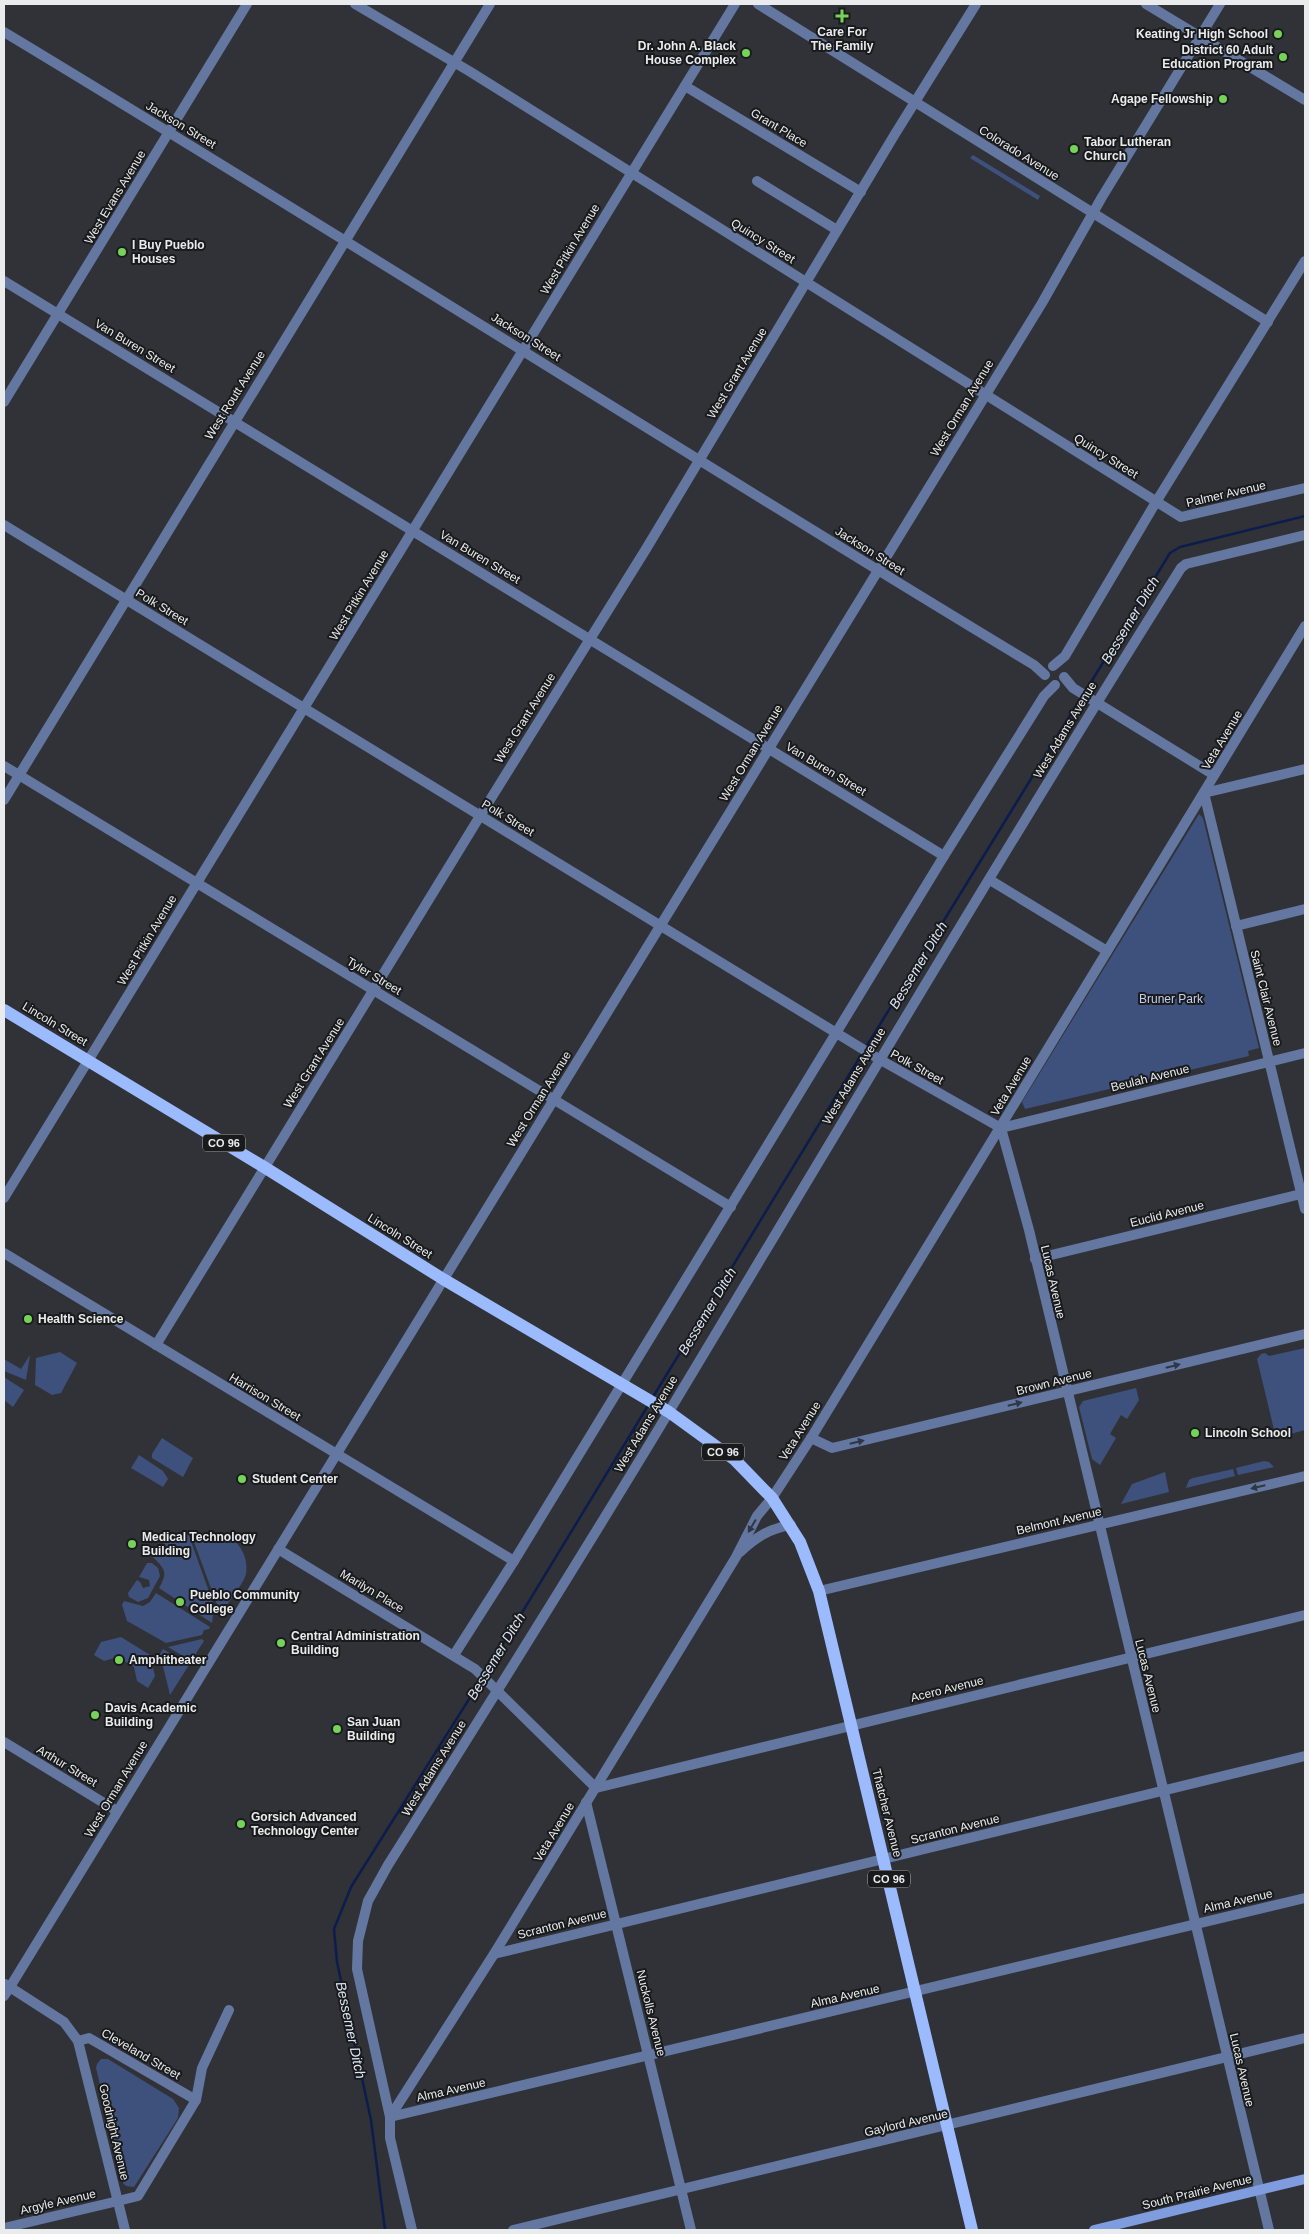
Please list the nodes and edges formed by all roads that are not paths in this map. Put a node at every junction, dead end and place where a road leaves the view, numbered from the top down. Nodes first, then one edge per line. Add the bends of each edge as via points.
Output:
1 (247, 4) edge
2 (356, 4) edge
3 (490, 4) edge
4 (735, 4) edge
5 (758, 4) edge
6 (976, 4) edge
7 (1146, 4) edge
8 (1220, 4) edge
9 (4, 32) edge
10 (1200, 37) junction
11 (454, 62) junction
12 (685, 86) junction
13 (1305, 100) edge
14 (914, 102) junction
15 (169, 132) junction
16 (631, 173) junction
17 (758, 181) dead end
18 (860, 192) junction
19 (1093, 213) junction
20 (838, 230) junction
21 (345, 240) junction
22 (1305, 261) edge
23 (4, 281) edge
24 (806, 283) junction
25 (58, 314) junction
26 (1268, 322) junction
27 (523, 350) junction
28 (985, 395) junction
29 (4, 402) edge
30 (234, 421) junction
31 (700, 460) junction
32 (1305, 488) edge
33 (1156, 502) junction
34 (4, 525) edge
35 (412, 531) junction
36 (1305, 535) edge
37 (877, 571) junction
38 (126, 600) junction
39 (1305, 626) edge
40 (589, 638) junction
41 (1054, 676) junction
42 (1093, 699) junction
43 (304, 708) junction
44 (768, 748) junction
45 (4, 766) edge
46 (1305, 769) edge
47 (19, 775) junction
48 (1214, 776) junction
49 (1204, 793) junction
50 (4, 800) edge
51 (480, 816) junction
52 (944, 856) junction
53 (990, 880) junction
54 (197, 883) junction
55 (1305, 909) edge
56 (660, 926) junction
57 (1236, 926) junction
58 (1106, 951) junction
59 (374, 990) junction
60 (4, 1010) edge
61 (836, 1033) junction
62 (1305, 1053) edge
63 (879, 1059) junction
64 (88, 1060) junction
65 (1269, 1061) junction
66 (554, 1099) junction
67 (1001, 1128) junction
68 (264, 1167) junction
69 (1303, 1194) edge
70 (4, 1198) edge
71 (732, 1207) junction
72 (1305, 1209) edge
73 (4, 1253) edge
74 (1035, 1259) junction
75 (443, 1279) junction
76 (1305, 1334) edge
77 (156, 1345) junction
78 (626, 1388) junction
79 (1066, 1392) junction
80 (663, 1409) junction
81 (810, 1438) junction
82 (336, 1455) junction
83 (1305, 1476) edge
84 (772, 1498) junction
85 (1098, 1524) junction
86 (791, 1526) junction
87 (278, 1549) junction
88 (736, 1556) junction
89 (514, 1562) junction
90 (819, 1591) junction
91 (1305, 1615) edge
92 (454, 1655) junction
93 (1130, 1657) junction
94 (496, 1692) junction
95 (852, 1726) junction
96 (4, 1742) edge
97 (1305, 1756) edge
98 (596, 1788) junction
99 (1162, 1790) junction
100 (586, 1802) junction
101 (117, 1812) junction
102 (884, 1859) junction
103 (1305, 1898) edge
104 (616, 1924) junction
105 (1195, 1924) junction
106 (494, 1954) junction
107 (7, 1985) edge
108 (915, 1992) junction
109 (4, 1996) edge
110 (228, 2010) dead end
111 (1305, 2038) edge
112 (78, 2041) junction
113 (648, 2055) junction
114 (1227, 2057) junction
115 (196, 2100) junction
116 (390, 2117) junction
117 (948, 2126) junction
118 (1305, 2179) edge
119 (681, 2189) junction
120 (1258, 2190) junction
121 (118, 2201) junction
122 (4, 2228) edge
123 (125, 2230) edge
124 (412, 2230) edge
125 (513, 2230) edge
126 (691, 2230) edge
127 (972, 2230) edge
128 (1094, 2230) edge
129 (1269, 2230) edge

1 - 15 street, West Evans Avenue
2 - 11 street, Quincy Street
3 - 11 street, West Routt Avenue
4 - 12 street, West Pitkin Avenue
5 - 14 street, Colorado Avenue
6 - 14 street, West Grant Avenue
7 - 10 street
8 - 10 street, West Orman Avenue
9 - 15 street, Jackson Street
10 - 13 street
10 - 19 street, West Orman Avenue
11 - 16 street, Quincy Street
11 - 21 street, West Routt Avenue
12 - 16 street, West Pitkin Avenue
12 - 18 street, Grant Place
14 - 18 street, West Grant Avenue
14 - 19 street, Colorado Avenue
15 - 21 street, Jackson Street
15 - 25 street, West Evans Avenue
16 - 24 street, Quincy Street
16 - 27 street, West Pitkin Avenue
17 - 20 street
18 - 20 street, West Grant Avenue
19 - 26 street, Colorado Avenue
19 - 28 street, West Orman Avenue
20 - 24 street, West Grant Avenue
21 - 27 street, Jackson Street
21 - 30 street, West Routt Avenue
22 - 26 street
23 - 25 street, Van Buren Street
24 - 28 street, Quincy Street
24 - 31 street, West Grant Avenue
25 - 29 street, West Evans Avenue
25 - 30 street, Van Buren Street
26 - 33 street
27 - 31 street, Jackson Street
27 - 35 street, West Pitkin Avenue
28 - 33 street, Quincy Street
28 - 37 street, West Orman Avenue
30 - 35 street, Van Buren Street
30 - 38 street, West Routt Avenue
31 - 37 street, Jackson Street
31 - 40 street, West Grant Avenue
32 - 33 street, Palmer Avenue via 1181,517
33 - 41 street
34 - 38 street, Polk Street
35 - 40 street, Van Buren Street
35 - 43 street, West Pitkin Avenue
36 - 42 street, West Adams Avenue via 1186,564
37 - 41 street, Jackson Street
37 - 44 street, West Orman Avenue
38 - 43 street, Polk Street
38 - 47 street, West Routt Avenue
39 - 48 street, Veta Avenue
40 - 44 street, Van Buren Street
40 - 51 street, West Grant Avenue
41 - 42 street, Jackson Street
41 - 52 street
42 - 48 street, Jackson Street
42 - 53 street, West Adams Avenue
43 - 51 street, Polk Street
43 - 54 street, West Pitkin Avenue
44 - 52 street, Van Buren Street
44 - 56 street, West Orman Avenue
45 - 47 street, Tyler Street
46 - 49 street
47 - 50 street, West Routt Avenue
47 - 54 street, Tyler Street
48 - 49 street, Veta Avenue
49 - 57 street, Saint Clair Avenue
49 - 58 street, Veta Avenue
51 - 56 street, Polk Street
51 - 59 street, West Grant Avenue
52 - 61 street
53 - 58 street
53 - 63 street, West Adams Avenue
54 - 59 street, Tyler Street
54 - 64 street, West Pitkin Avenue
55 - 57 street
56 - 61 street, Polk Street
56 - 66 street, West Orman Avenue
57 - 65 street, Saint Clair Avenue
58 - 67 street, Veta Avenue
59 - 66 street, Tyler Street
59 - 68 street, West Grant Avenue
60 - 64 main road, Lincoln Street / CO 96
61 - 63 street, Polk Street
61 - 71 street
62 - 65 street, Beulah Avenue
63 - 67 street, Polk Street
63 - 80 street, West Adams Avenue
64 - 68 main road, Lincoln Street / CO 96
64 - 70 street, West Pitkin Avenue
65 - 67 street, Beulah Avenue
65 - 69 street, Saint Clair Avenue
66 - 71 street, Tyler Street
66 - 75 street, West Orman Avenue
67 - 74 street, Lucas Avenue
67 - 81 street, Veta Avenue
68 - 75 main road, Lincoln Street / CO 96
68 - 77 street, West Grant Avenue
69 - 72 street, Saint Clair Avenue
69 - 74 street, Euclid Avenue
71 - 78 street
73 - 77 street, Harrison Street
74 - 79 street, Lucas Avenue
75 - 78 main road, Lincoln Street / CO 96
75 - 82 street, West Orman Avenue
79 -> 76 street, Brown Avenue
77 - 82 street, Harrison Street
78 - 80 main road, Lincoln Street / CO 96
78 - 89 street
81 -> 79 street, Brown Avenue via 832,1448
79 - 85 street, Lucas Avenue
80 - 84 main road, Lincoln Street / CO 96 via 735,1460
80 - 94 street, West Adams Avenue
81 - 84 street, Veta Avenue
82 - 87 street, West Orman Avenue
82 - 89 street, Harrison Street
83 -> 85 street, Belmont Avenue
84 - 86 main road, Thatcher Avenue / CO 96
84 -> 88 street, Veta Avenue
85 - 90 street, Belmont Avenue
85 - 93 street, Lucas Avenue
86 - 88 street, Veta Avenue via 768,1531
86 - 90 main road, Thatcher Avenue / CO 96
87 - 92 street, Marilyn Place
87 - 101 street, West Orman Avenue
88 - 98 street, Veta Avenue
89 - 92 street
90 - 95 main road, Thatcher Avenue / CO 96
91 - 93 street, Acero Avenue
92 - 94 street, Marilyn Place via 490,1682
93 - 95 street, Acero Avenue
93 - 99 street, Lucas Avenue
94 - 98 street
94 - 116 street, West Adams Avenue via 388,1865 368,1901 358,1940 357,1969
95 - 98 street, Acero Avenue
95 - 102 main road, Thatcher Avenue / CO 96
96 - 101 street, Arthur Street
97 - 99 street, Scranton Avenue
98 - 100 street, Veta Avenue
99 - 102 street, Scranton Avenue
99 - 105 street, Lucas Avenue
100 - 104 street, Nuckolls Avenue
100 - 106 street, Veta Avenue
101 - 107 street, West Orman Avenue
102 - 104 street, Scranton Avenue
102 - 108 main road, Thatcher Avenue / CO 96
103 - 105 street, Alma Avenue
104 - 106 street, Scranton Avenue
104 - 113 street, Nuckolls Avenue
105 - 108 street, Alma Avenue
105 - 114 street, Lucas Avenue
106 - 116 street, Veta Avenue
107 - 109 street, West Orman Avenue
107 - 112 street via 60,2018
108 - 113 street, Alma Avenue
108 - 117 main road, Thatcher Avenue / CO 96
110 - 115 street via 202,2068
111 - 114 street, Gaylord Avenue
112 - 115 street, Cleveland Street via 89,2038
112 - 121 street, Goodnight Avenue
113 - 116 street, Alma Avenue
113 - 119 street, Nuckolls Avenue
114 - 117 street, Gaylord Avenue
114 - 120 street, Lucas Avenue
115 - 121 street via 138,2196
116 - 124 street, West Adams Avenue via 390,2138
117 - 119 street, Gaylord Avenue
117 - 127 main road, Thatcher Avenue / CO 96
118 - 120 main road, South Prairie Avenue
119 - 125 street, Gaylord Avenue
119 - 126 street, Nuckolls Avenue
120 - 128 main road, South Prairie Avenue
120 - 129 street, Lucas Avenue
121 - 122 street, Argyle Avenue
121 - 123 street, Goodnight Avenue

